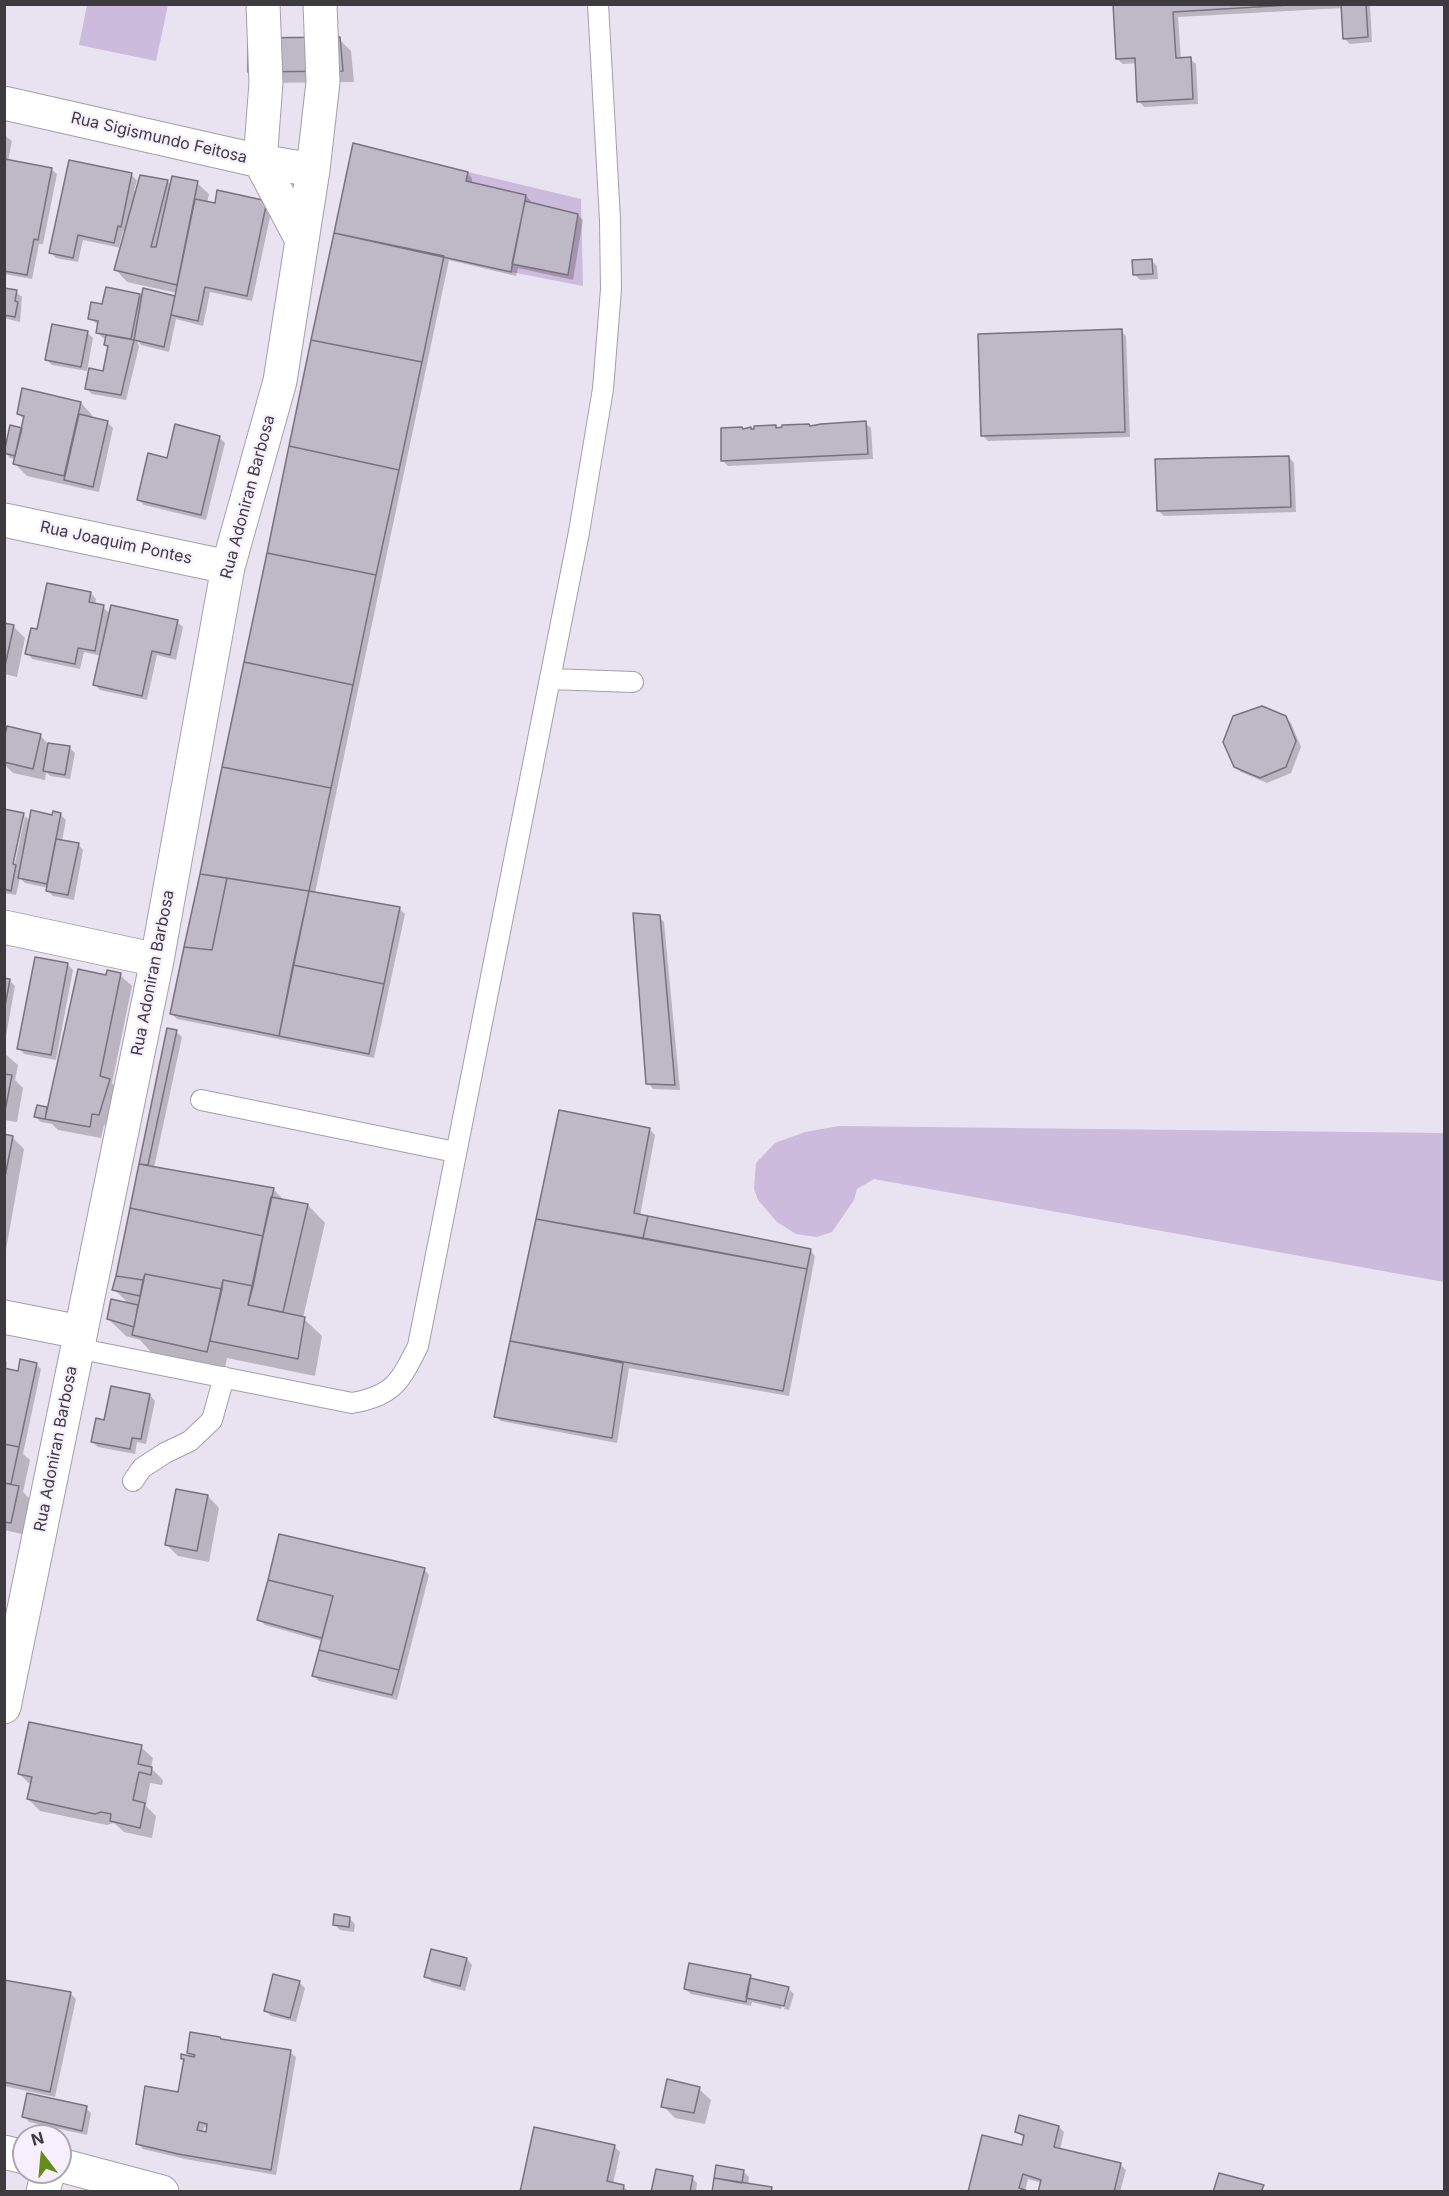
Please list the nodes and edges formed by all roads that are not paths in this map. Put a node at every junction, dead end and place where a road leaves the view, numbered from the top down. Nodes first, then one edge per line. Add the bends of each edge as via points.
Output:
1 (263, 4) edge
2 (320, 4) edge
3 (598, 4) edge
4 (4, 103) edge
5 (261, 161) junction
6 (313, 170) junction
7 (302, 240) junction
8 (4, 520) edge
9 (228, 567) junction
10 (550, 679) junction
11 (633, 682) dead end
12 (4, 927) edge
13 (157, 960) junction
14 (201, 1100) dead end
15 (455, 1152) junction
16 (4, 1317) edge
17 (78, 1340) junction
18 (224, 1377) junction
19 (133, 1481) dead end
20 (4, 1707) edge
21 (72, 2168) edge
22 (162, 2192) edge

1 - 5 street via 266,83
2 - 6 street, Rua Adoniran Barbosa via 323,82
3 - 10 lane via 611,289 603,388
4 - 5 street, Rua Sigismundo Feitosa
5 - 6 street, Rua Sigismundo Feitosa
5 - 7 street
6 - 7 street, Rua Adoniran Barbosa
7 - 9 street, Rua Adoniran Barbosa via 279,381
8 - 9 street, Rua Joaquim Pontes
9 - 13 street, Rua Adoniran Barbosa
10 - 11 lane
10 - 15 lane
12 - 13 street
13 - 17 street, Rua Adoniran Barbosa
14 - 15 lane
15 - 18 lane via 417,1346 406,1370 391,1388 374,1399 352,1403
16 - 17 street
17 - 18 lane
17 - 20 street, Rua Adoniran Barbosa
18 - 19 lane via 212,1420 190,1441 142,1467
21 - 22 street

